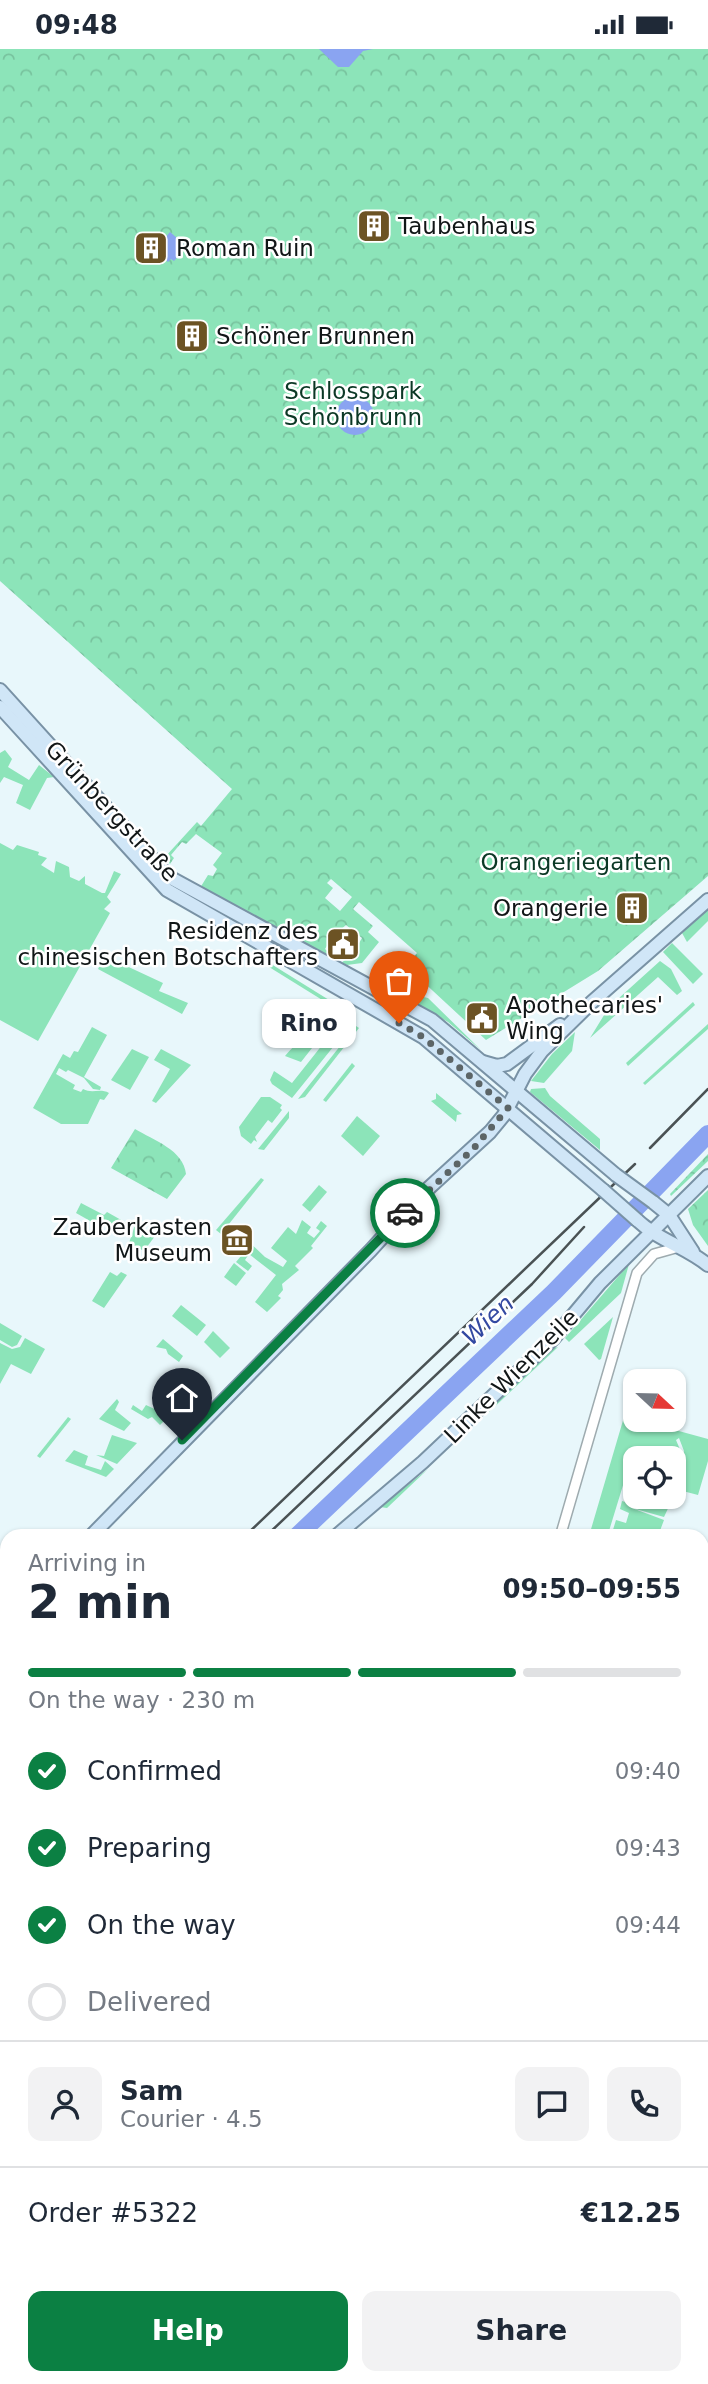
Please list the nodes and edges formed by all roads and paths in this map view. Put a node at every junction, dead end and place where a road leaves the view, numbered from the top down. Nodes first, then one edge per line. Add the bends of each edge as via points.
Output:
1 (0, 690) edge
2 (0, 707) edge
3 (708, 900) edge
4 (592, 1002) junction
5 (477, 1058) junction
6 (516, 1093) junction
7 (508, 1108) junction
8 (708, 1176) edge
9 (669, 1215) junction
10 (643, 1225) junction
11 (687, 1250) junction
12 (708, 1265) edge
13 (98, 1529) edge
14 (344, 1529) edge
15 (561, 1529) edge

1 - 5 main road, Grünbergstraße via 169,877 432,1020
2 - 7 main road, Grünbergstraße via 167,890 423,1037
3 - 4 main road
4 - 5 main road via 507,1064 492,1065
4 - 6 main road via 537,1058
5 - 6 main road, Grünbergstraße
6 - 7 main road
6 - 9 main road, Grünbergstraße, bridge
7 - 10 main road, Grünbergstraße, bridge
7 - 13 main road via 490,1132 411,1205
8 - 9 main road, Linke Wienzeile
9 - 10 main road, Linke Wienzeile
9 - 11 main road
10 - 11 main road, Grünbergstraße
10 - 14 main road, Linke Wienzeile via 552,1339 423,1462
11 - 12 main road
11 - 15 street via 654,1254 636,1273

